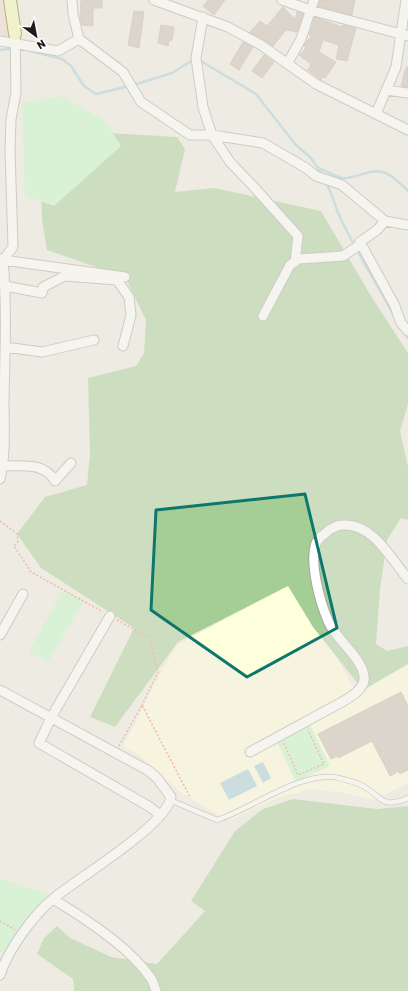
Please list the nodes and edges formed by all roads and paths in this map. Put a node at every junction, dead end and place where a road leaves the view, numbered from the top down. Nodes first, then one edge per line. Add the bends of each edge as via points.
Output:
1 (10, 0) edge
2 (72, 0) edge
3 (154, 0) edge
4 (282, 0) edge
5 (314, 0) edge
6 (406, 0) edge
7 (310, 10) junction
8 (203, 17) junction
9 (405, 35) edge
10 (15, 38) junction
11 (79, 39) junction
12 (0, 40) edge
13 (287, 64) junction
14 (386, 90) junction
15 (408, 93) edge
16 (376, 114) junction
17 (408, 130) edge
18 (212, 135) junction
19 (385, 221) junction
20 (408, 225) edge
21 (357, 247) junction
22 (2, 260) edge
23 (295, 262) junction
24 (125, 277) dead end
25 (5, 286) junction
26 (263, 316) dead end
27 (408, 331) edge
28 (94, 340) dead end
29 (123, 346) dead end
30 (4, 347) junction
31 (71, 463) dead end
32 (3, 466) junction
33 (0, 479) edge
34 (0, 520) edge
35 (408, 579) edge
36 (23, 594) dead end
37 (110, 616) junction
38 (0, 635) edge
39 (0, 690) edge
40 (142, 705) junction
41 (52, 716) junction
42 (304, 721) junction
43 (280, 735) junction
44 (116, 752) junction
45 (250, 752) dead end
46 (190, 797) dead end
47 (408, 798) edge
48 (170, 800) junction
49 (160, 815) junction
50 (53, 899) junction
51 (0, 921) edge
52 (20, 933) dead end
53 (0, 975) edge
54 (156, 991) edge

1 - 10 street
2 - 11 street
3 - 8 street
4 - 7 street
5 - 7 street
6 - 9 street
7 - 9 street
7 - 13 street via 301,38
8 - 13 street via 261,45
8 - 18 street via 196,58 203,107
9 - 14 street
10 - 11 street via 58,51
10 - 12 street
10 - 22 street via 16,93 11,119 10,150 13,247
11 - 18 street via 123,72 141,102 190,135
13 - 16 street via 316,84
14 - 15 street
14 - 16 street
16 - 17 street
18 - 19 street via 263,143 316,176 342,185
18 - 23 street via 230,162 298,236
19 - 20 street
19 - 21 street
21 - 23 street via 343,256 298,259
21 - 27 street
22 - 24 street
22 - 25 street
23 - 26 street via 290,265
25 - 29 street via 42,293 43,287 65,276 117,280 129,297 131,315
25 - 30 street
28 - 30 street via 42,352
30 - 32 street
31 - 32 street via 56,481 50,473 36,467
32 - 33 street
34 - 37 path via 17,534 18,541 14,546 31,572
35 - 42 street via 373,536 359,526 337,525 317,541 313,566 324,611 329,624 359,663 365,677 364,683 352,696
36 - 38 street
37 - 40 path via 150,638 158,672
37 - 41 street
39 - 41 street
40 - 44 path
40 - 46 path
41 - 44 street
41 - 49 street via 39,743
42 - 43 street
42 - 43 path via 324,764 298,775
43 - 45 street
44 - 48 street via 157,778 171,797
47 - 48 lane via 390,803 381,801 363,786 332,777 305,782 283,790 217,820
48 - 49 street
49 - 50 street via 132,841
50 - 53 street via 30,924 4,962
50 - 54 street via 124,949 151,977
51 - 52 path

